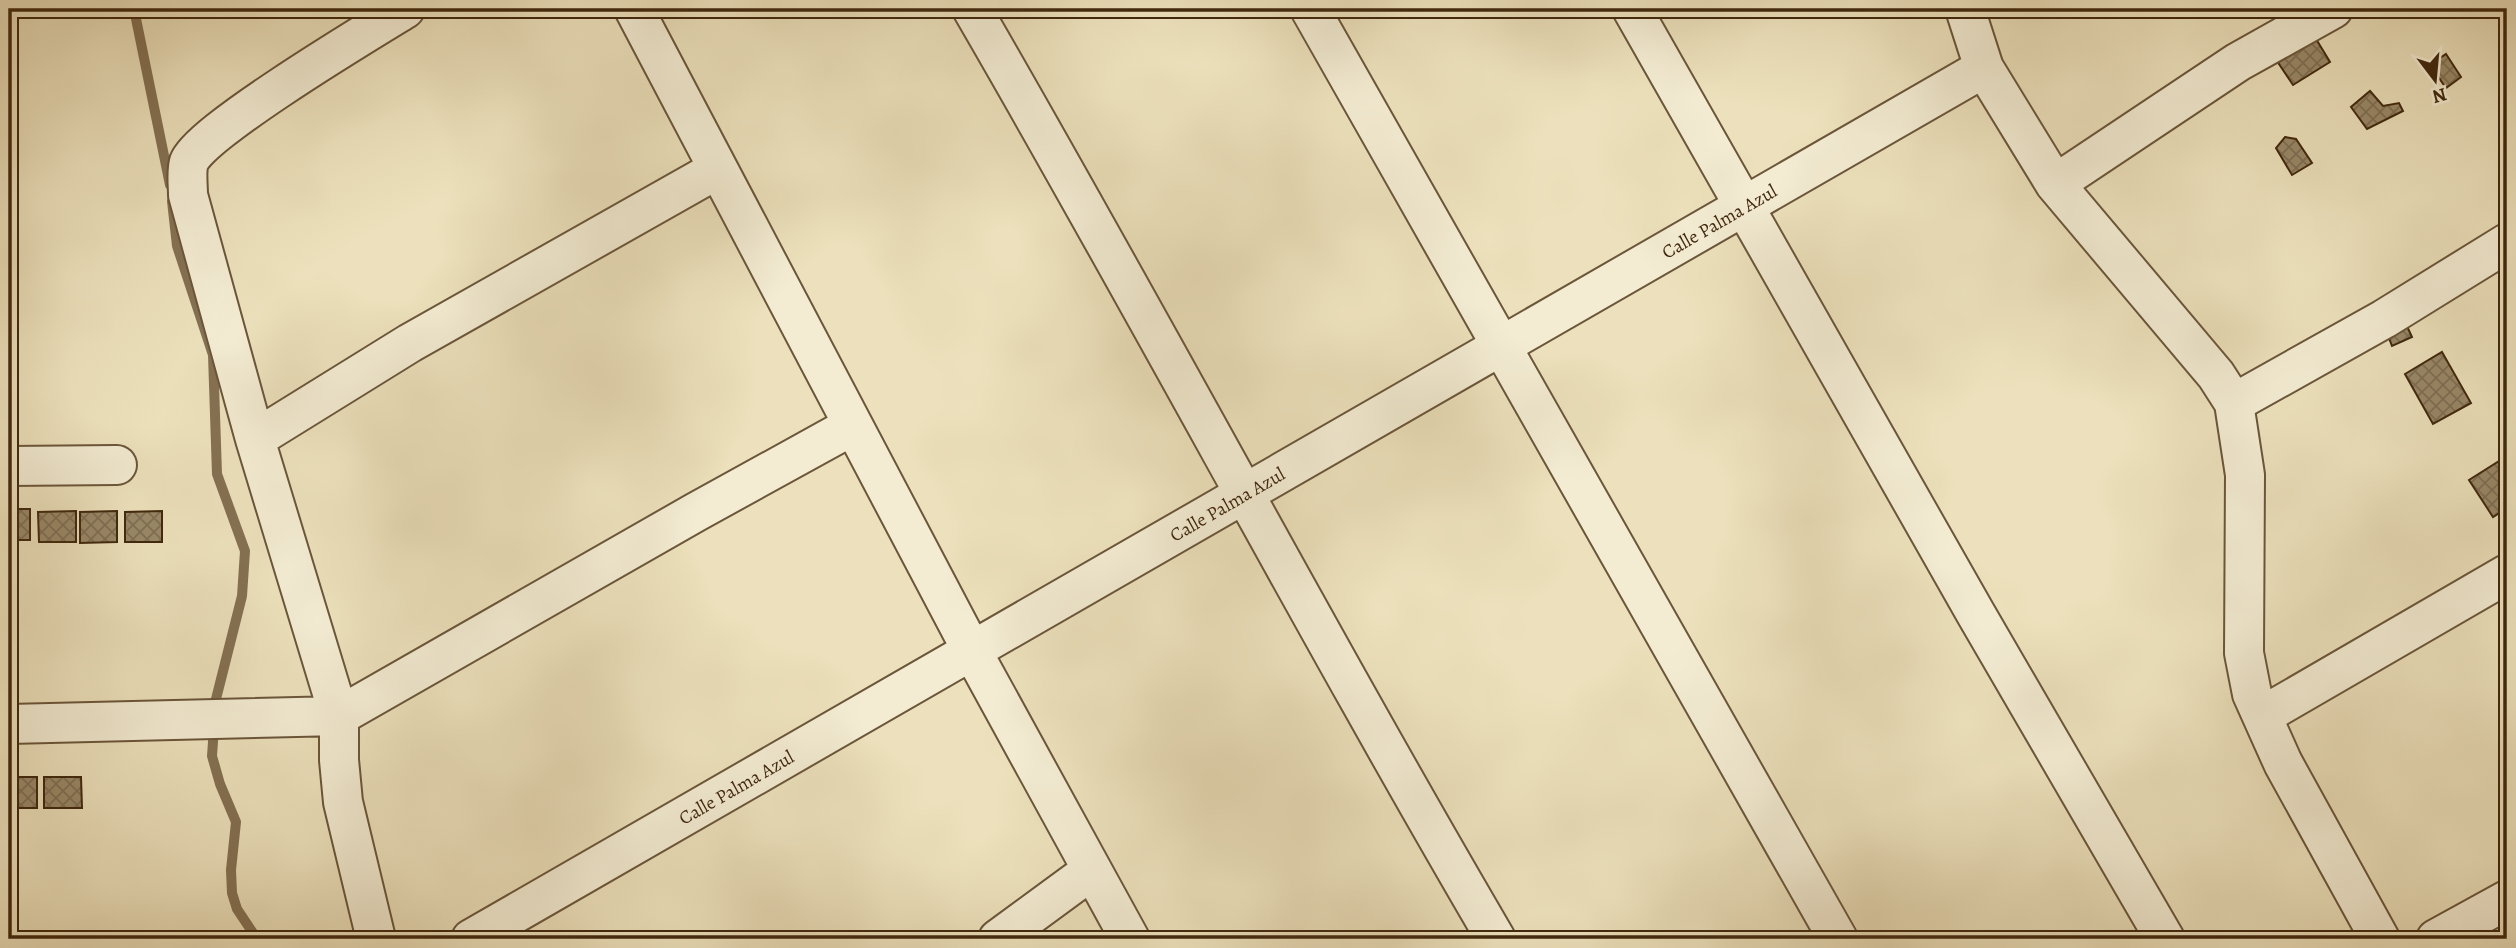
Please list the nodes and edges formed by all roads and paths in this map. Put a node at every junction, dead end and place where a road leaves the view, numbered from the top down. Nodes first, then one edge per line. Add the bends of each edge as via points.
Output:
1 (405, 9) edge
2 (634, 9) edge
3 (972, 9) edge
4 (1310, 9) edge
5 (1632, 9) edge
6 (1965, 9) edge
7 (2333, 9) edge
8 (1984, 68) junction
9 (718, 169) junction
10 (2055, 184) junction
11 (1745, 206) junction
12 (2507, 243) edge
13 (1500, 346) junction
14 (2234, 403) junction
15 (852, 426) junction
16 (255, 439) junction
17 (117, 464) dead end
18 (9, 466) edge
19 (1243, 494) junction
20 (2507, 574) edge
21 (972, 651) junction
22 (340, 716) junction
23 (2262, 716) junction
24 (9, 724) edge
25 (1092, 870) junction
26 (2507, 901) edge
27 (376, 939) edge
28 (471, 939) edge
29 (998, 939) edge
30 (1130, 939) edge
31 (1496, 939) edge
32 (1838, 939) edge
33 (2165, 939) edge
34 (2380, 939) edge
35 (2435, 939) edge

1 - 16 street via 212,136 189,161 188,195
2 - 9 street
3 - 19 street
4 - 13 street
5 - 11 street
6 - 8 street
7 - 10 street via 2238,62
8 - 10 street
8 - 11 street, Calle Palma Azul
9 - 15 street
9 - 16 street via 411,343
10 - 14 street via 2216,374
11 - 13 street, Calle Palma Azul
11 - 33 street
12 - 14 street
13 - 19 street, Calle Palma Azul
13 - 32 street
14 - 23 street via 2245,475 2244,653 2252,694
15 - 21 street
15 - 22 street
16 - 22 street
17 - 18 street
19 - 21 street, Calle Palma Azul
19 - 31 street
20 - 23 street
21 - 25 street
21 - 28 street, Calle Palma Azul
22 - 24 street
22 - 27 street via 344,802
23 - 34 street
25 - 29 street
25 - 30 street
26 - 35 street

